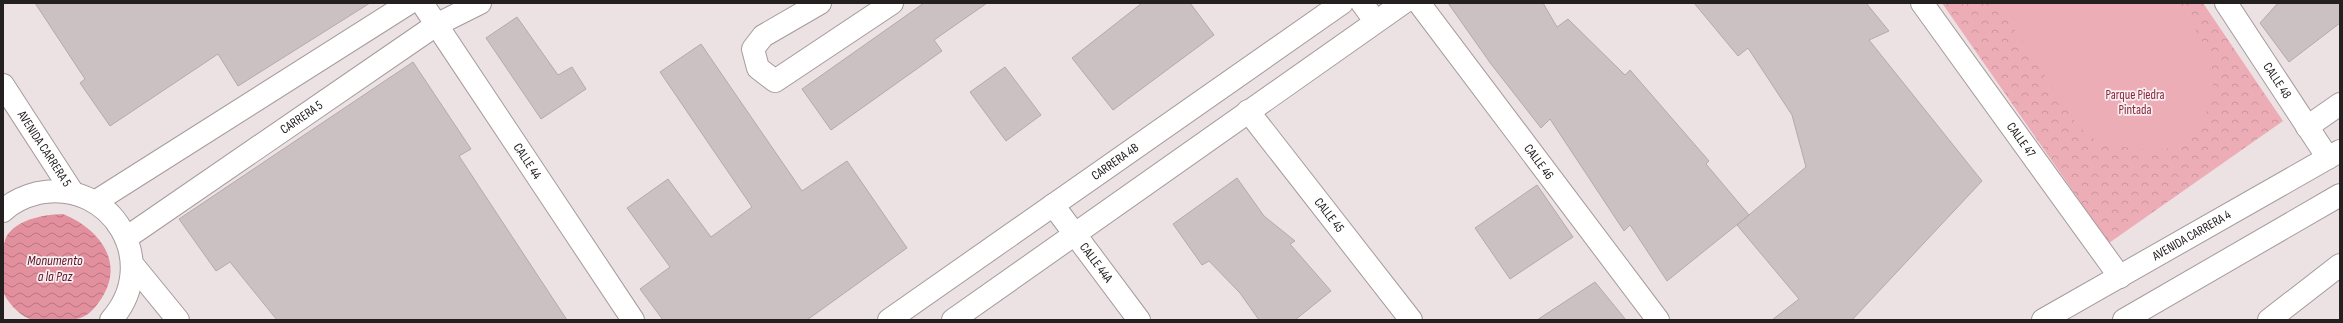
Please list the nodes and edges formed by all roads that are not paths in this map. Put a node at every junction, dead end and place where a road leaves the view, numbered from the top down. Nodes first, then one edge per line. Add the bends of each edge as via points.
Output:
1 (409, 3) edge
2 (422, 3) edge
3 (480, 3) edge
4 (820, 3) edge
5 (892, 3) edge
6 (1342, 3) edge
7 (1362, 3) edge
8 (1403, 3) edge
9 (1419, 3) edge
10 (1922, 3) edge
11 (2226, 3) edge
12 (1375, 21) junction
13 (436, 25) junction
14 (3, 85) edge
15 (2340, 104) edge
16 (1248, 111) junction
17 (2307, 127) junction
18 (2334, 154) edge
19 (72, 192) junction
20 (2340, 195) edge
21 (95, 202) junction
22 (1053, 205) junction
23 (3, 211) edge
24 (1075, 232) junction
25 (126, 238) junction
26 (133, 265) junction
27 (2340, 265) edge
28 (2120, 277) junction
29 (111, 320) edge
30 (178, 320) edge
31 (633, 320) edge
32 (889, 320) edge
33 (953, 320) edge
34 (1139, 320) edge
35 (1411, 320) edge
36 (1658, 320) edge
37 (2043, 320) edge
38 (2124, 320) edge
39 (2269, 320) edge

1 - 21 street
2 - 13 street, CALLE 44
3 - 13 street, CARRERA 5
4 - 5 street via 764,36 753,49 758,68 775,81
6 - 22 street, CARRERA 4B
7 - 12 street
8 - 12 street
9 - 36 street, CALLE 46
10 - 28 street, CALLE 47
11 - 17 street, CALLE 48
12 - 16 street
13 - 25 street, CARRERA 5
13 - 31 street, CALLE 44
14 - 19 street, AVENIDA CARRERA 5
15 - 17 street
16 - 24 street
16 - 35 street, CALLE 45
17 - 18 street, CALLE 48
18 - 28 street, AVENIDA CARRERA 4
19 - 21 street
19 - 23 street via 51,190 29,195
20 - 38 street
21 - 25 street via 114,217
22 - 24 street, CALLE 44A
22 - 32 street, CARRERA 4B
24 - 33 street
24 - 34 street, CALLE 44A
25 - 26 street
26 - 29 street via 130,289 120,310
26 - 30 street
27 - 39 street
28 - 37 street, AVENIDA CARRERA 4

